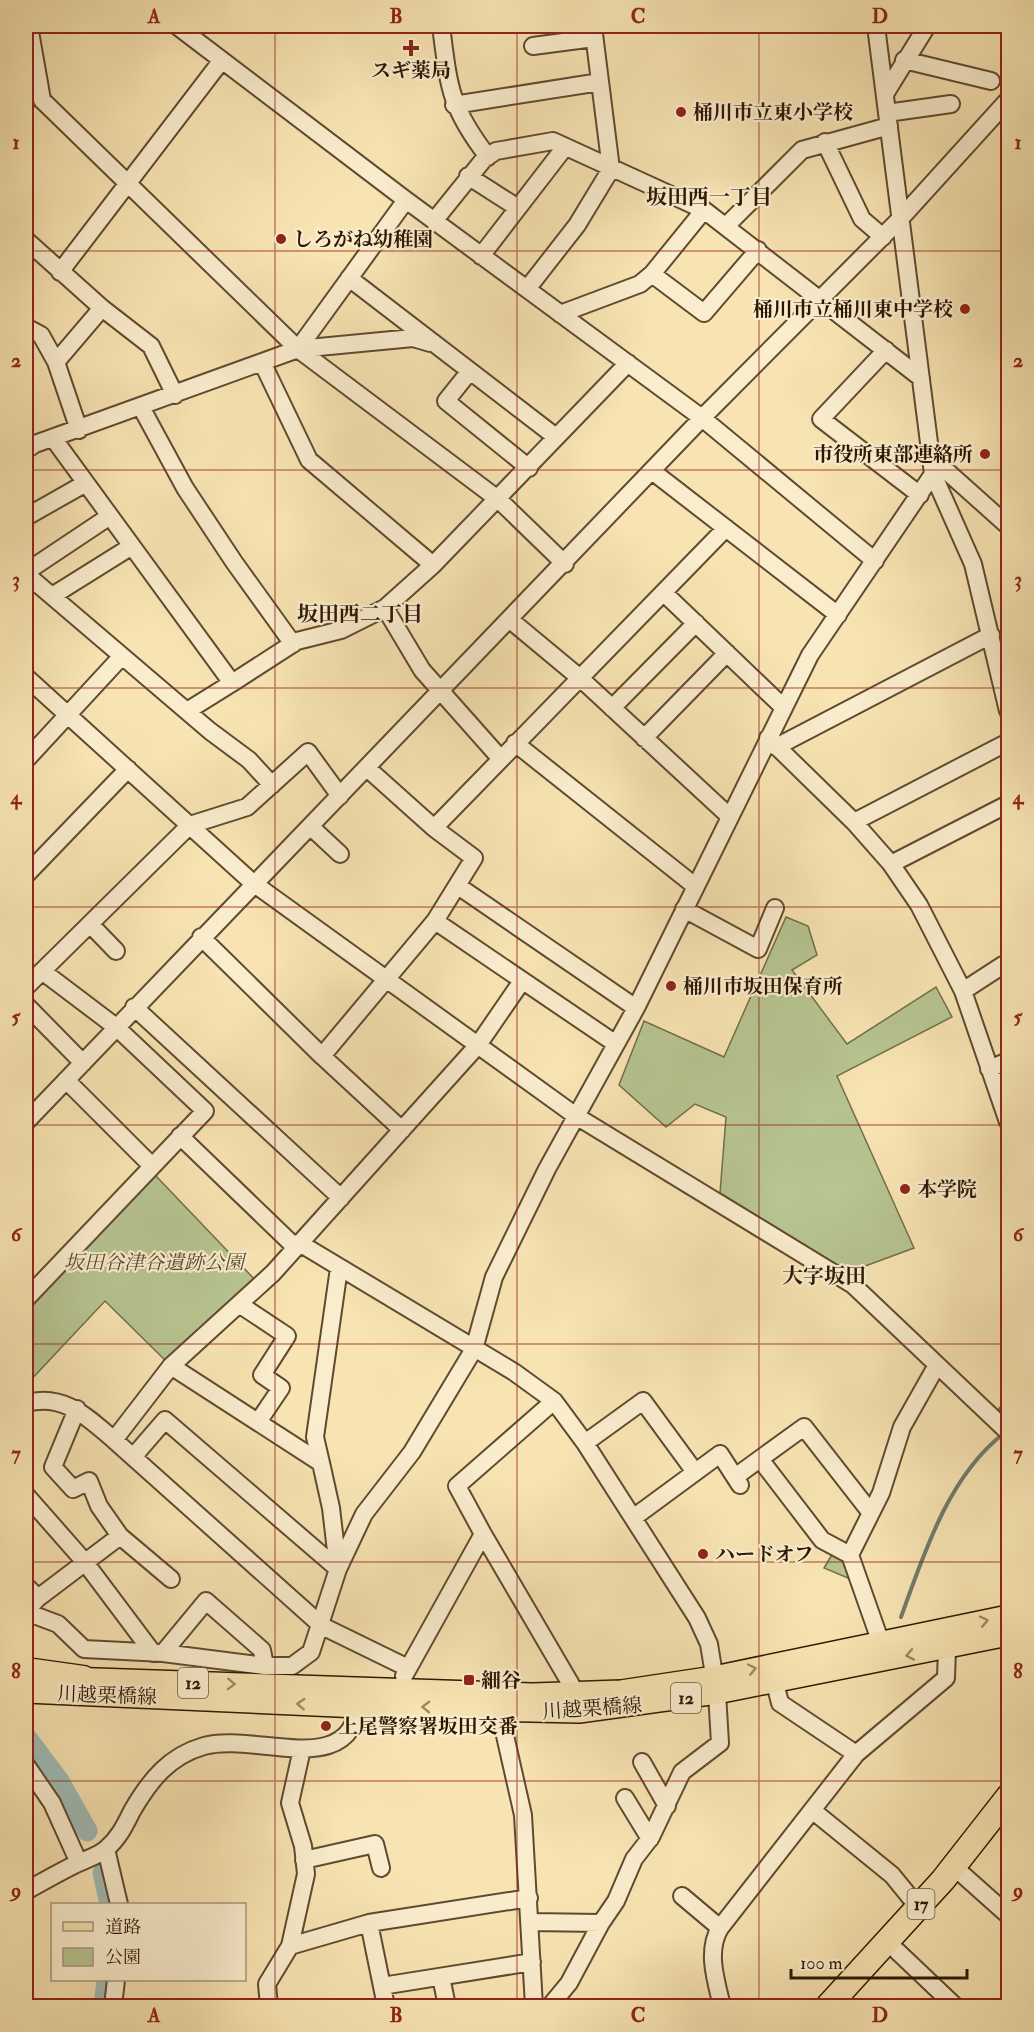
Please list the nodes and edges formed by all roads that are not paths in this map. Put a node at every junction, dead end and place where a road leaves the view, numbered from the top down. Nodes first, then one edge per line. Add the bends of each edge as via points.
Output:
1 (29, 26) edge
2 (177, 26) edge
3 (441, 26) edge
4 (876, 26) edge
5 (927, 26) edge
6 (594, 32) edge
7 (533, 46) dead end
8 (222, 60) junction
9 (904, 60) junction
10 (32, 77) edge
11 (992, 81) dead end
12 (600, 82) junction
13 (885, 94) junction
14 (1008, 100) edge
15 (951, 104) dead end
16 (454, 105) junction
17 (888, 120) junction
18 (825, 142) junction
19 (565, 147) junction
20 (488, 157) junction
21 (611, 169) junction
22 (468, 176) junction
23 (128, 186) junction
24 (406, 200) junction
25 (518, 208) junction
26 (704, 210) junction
27 (900, 219) junction
28 (434, 221) junction
29 (726, 226) junction
30 (883, 237) junction
31 (26, 240) edge
32 (758, 250) junction
33 (482, 256) junction
34 (60, 272) junction
35 (652, 274) junction
36 (350, 278) junction
37 (527, 289) junction
38 (822, 300) junction
39 (102, 308) junction
40 (560, 314) junction
41 (26, 327) edge
42 (430, 343) junction
43 (298, 349) junction
44 (886, 350) junction
45 (57, 362) junction
46 (262, 363) junction
47 (628, 363) junction
48 (470, 371) junction
49 (921, 378) junction
50 (175, 395) junction
51 (141, 407) junction
52 (702, 418) junction
53 (79, 430) junction
54 (53, 438) junction
55 (556, 438) junction
56 (27, 446) edge
57 (932, 466) junction
58 (529, 468) junction
59 (652, 471) junction
60 (86, 483) junction
61 (920, 495) junction
62 (499, 500) junction
63 (110, 516) junction
64 (26, 517) edge
65 (1008, 524) edge
66 (726, 528) junction
67 (132, 546) junction
68 (875, 561) junction
69 (565, 564) junction
70 (434, 565) junction
71 (26, 573) edge
72 (664, 593) junction
73 (52, 596) junction
74 (385, 608) junction
75 (838, 615) junction
76 (509, 619) junction
77 (696, 623) junction
78 (991, 636) junction
79 (293, 644) junction
80 (727, 653) junction
81 (122, 656) junction
82 (26, 676) edge
83 (580, 678) junction
84 (1005, 679) edge
85 (232, 683) junction
86 (442, 692) junction
87 (783, 707) junction
88 (612, 708) junction
89 (187, 711) junction
90 (1008, 711) edge
91 (67, 714) junction
92 (644, 738) junction
93 (1008, 742) edge
94 (515, 743) junction
95 (772, 743) junction
96 (500, 758) junction
97 (26, 760) edge
98 (367, 768) junction
99 (128, 769) junction
100 (272, 784) junction
101 (340, 796) junction
102 (1008, 804) edge
103 (729, 816) junction
104 (854, 822) junction
105 (190, 825) junction
106 (312, 827) junction
107 (434, 828) junction
108 (340, 854) dead end
109 (891, 864) junction
110 (26, 874) edge
111 (253, 883) junction
112 (458, 886) junction
113 (695, 886) junction
114 (775, 908) dead end
115 (684, 909) junction
116 (435, 921) junction
117 (90, 924) junction
118 (201, 938) junction
119 (116, 951) dead end
120 (1008, 965) edge
121 (42, 971) junction
122 (386, 979) junction
123 (522, 981) junction
124 (26, 987) edge
125 (963, 992) junction
126 (26, 1005) edge
127 (134, 1007) junction
128 (636, 1008) junction
129 (116, 1027) junction
130 (616, 1044) junction
131 (478, 1045) junction
132 (322, 1056) junction
133 (1008, 1061) edge
134 (82, 1062) junction
135 (989, 1069) junction
136 (66, 1080) junction
137 (576, 1116) junction
138 (26, 1122) edge
139 (1008, 1122) edge
140 (402, 1130) junction
141 (180, 1136) junction
142 (152, 1166) junction
143 (341, 1198) junction
144 (301, 1244) junction
145 (339, 1268) junction
146 (32, 1280) edge
147 (26, 1299) edge
148 (239, 1304) junction
149 (474, 1349) junction
150 (937, 1365) junction
151 (171, 1366) junction
152 (554, 1401) junction
153 (26, 1403) edge
154 (77, 1409) junction
155 (258, 1422) junction
156 (1008, 1432) edge
157 (114, 1440) junction
158 (585, 1443) junction
159 (133, 1457) junction
160 (760, 1460) junction
161 (321, 1463) junction
162 (695, 1472) junction
163 (26, 1495) edge
164 (871, 1513) junction
165 (633, 1518) junction
166 (483, 1534) junction
167 (120, 1536) junction
168 (850, 1556) junction
169 (84, 1561) junction
170 (338, 1569) junction
171 (171, 1579) dead end
172 (26, 1586) edge
173 (38, 1598) junction
174 (26, 1612) edge
175 (1008, 1616) edge
176 (322, 1626) junction
177 (1008, 1635) edge
178 (880, 1643) junction
179 (947, 1648) junction
180 (158, 1653) junction
181 (265, 1666) junction
182 (408, 1668) junction
183 (26, 1670) edge
184 (26, 1676) edge
185 (83, 1678) junction
186 (775, 1683) junction
187 (716, 1685) junction
188 (396, 1690) junction
189 (26, 1692) edge
190 (576, 1693) junction
191 (359, 1698) junction
192 (499, 1708) junction
193 (302, 1749) junction
194 (856, 1754) junction
195 (642, 1762) dead end
196 (26, 1765) edge
197 (1008, 1797) edge
198 (625, 1798) dead end
199 (667, 1806) junction
200 (812, 1810) junction
201 (1008, 1819) edge
202 (650, 1839) junction
203 (106, 1849) junction
204 (304, 1860) junction
205 (79, 1863) junction
206 (381, 1868) dead end
207 (962, 1874) junction
208 (26, 1891) edge
209 (682, 1896) dead end
210 (530, 1898) junction
211 (119, 1903) edge
212 (918, 1907) junction
213 (1008, 1915) edge
214 (530, 1922) junction
215 (369, 1923) junction
216 (601, 1923) junction
217 (720, 1928) junction
218 (290, 1946) junction
219 (897, 1951) junction
220 (532, 1962) junction
221 (441, 1977) junction
222 (116, 1981) edge
223 (382, 1986) junction
224 (113, 2007) edge
225 (269, 2007) edge
226 (386, 2007) edge
227 (447, 2007) edge
228 (534, 2007) edge
229 (550, 2007) edge
230 (722, 2007) edge
231 (828, 2007) edge
232 (850, 2007) edge
233 (955, 2007) edge

1 - 10 street
2 - 8 street
3 - 16 street
4 - 13 street
5 - 9 street
6 - 7 street
6 - 12 street
8 - 23 street
8 - 24 street
9 - 11 street
9 - 13 street
10 - 23 street via 42,100
12 - 16 street
12 - 21 street
13 - 17 street
14 - 27 street
15 - 17 street
16 - 20 street via 465,128
17 - 18 street
17 - 27 street
18 - 29 street via 802,150
18 - 30 street via 862,219
19 - 20 street via 553,141 496,151
19 - 21 street
19 - 25 street
20 - 22 street
21 - 26 street
21 - 37 street via 577,225
22 - 25 street
22 - 28 street
23 - 34 street
23 - 43 street
24 - 28 street
24 - 36 street
25 - 33 street
26 - 29 street
26 - 35 street
27 - 30 street
27 - 49 street
28 - 33 street
29 - 32 street
30 - 38 street
31 - 34 street
32 - 35 street via 704,313
32 - 38 street
33 - 37 street
34 - 39 street
35 - 40 street via 640,284
36 - 42 street
36 - 43 street
37 - 40 street
38 - 44 street
38 - 52 street
39 - 45 street
39 - 50 street via 151,346
40 - 47 street
41 - 45 street via 41,335
42 - 43 street via 413,338
42 - 48 street
43 - 46 street
43 - 62 street
44 - 49 street
44 - 61 street via 821,419
45 - 53 street
46 - 50 street
46 - 70 street via 309,460
47 - 52 street
47 - 55 street
48 - 55 street
48 - 58 street via 446,401
49 - 57 street
50 - 51 street
51 - 53 street
51 - 79 street via 185,488
52 - 59 street
52 - 68 street
53 - 54 street
54 - 56 street
54 - 60 street
55 - 58 street
57 - 61 street
57 - 65 street
57 - 78 street via 973,564
58 - 62 street
59 - 66 street
59 - 69 street
60 - 63 street
60 - 64 street
61 - 68 street
62 - 69 street
62 - 70 street
63 - 67 street
63 - 71 street
66 - 72 street
66 - 75 street
67 - 73 street
67 - 85 street
68 - 75 street
69 - 76 street
70 - 74 street
71 - 73 street
72 - 77 street
72 - 83 street
73 - 81 street
74 - 79 street via 342,630
74 - 86 street via 422,670
75 - 87 street via 810,655
76 - 83 street
76 - 86 street
77 - 80 street
77 - 88 street
78 - 84 street
78 - 95 street
79 - 85 street
80 - 87 street
80 - 92 street
81 - 89 street
81 - 91 street
82 - 91 street
83 - 88 street
83 - 94 street
84 - 90 street
85 - 89 street
86 - 96 street
86 - 98 street
87 - 95 street
88 - 92 street
89 - 100 street via 249,760
91 - 97 street
91 - 99 street
92 - 103 street
93 - 104 street
94 - 96 street
94 - 113 street
95 - 103 street
95 - 104 street
96 - 107 street
98 - 101 street
98 - 107 street
99 - 105 street
99 - 110 street
100 - 101 street via 308,752
100 - 105 street via 247,807
101 - 106 street
102 - 109 street
103 - 113 street
104 - 109 street
105 - 111 street
105 - 117 street
106 - 108 street
106 - 111 street
107 - 112 street via 474,858
109 - 125 street via 919,906
111 - 118 street
111 - 122 street
112 - 116 street
112 - 128 street
113 - 115 street
114 - 115 street via 758,949
115 - 128 street
116 - 122 street
116 - 123 street
117 - 119 street
117 - 121 street
118 - 127 street
118 - 132 street
120 - 125 street
121 - 124 street
121 - 129 street
122 - 131 street
122 - 132 street
123 - 130 street
123 - 131 street
125 - 135 street
126 - 134 street
127 - 129 street
127 - 143 street
128 - 130 street
129 - 134 street
129 - 141 street via 205,1111
130 - 137 street
131 - 137 street
131 - 140 street
132 - 140 street
133 - 135 street
134 - 136 street
135 - 139 street
136 - 138 street
136 - 142 street
137 - 149 street via 494,1277
137 - 150 street via 853,1286
140 - 143 street
141 - 142 street
141 - 144 street via 291,1243
142 - 146 street
143 - 144 street
144 - 145 street
144 - 148 street
145 - 149 street
145 - 161 street via 315,1437
146 - 147 street
148 - 151 street
148 - 155 street via 287,1336 262,1376 281,1388
149 - 152 street
149 - 170 street via 412,1452 364,1514
150 - 156 street
150 - 164 street via 902,1427
151 - 155 street
151 - 157 street
152 - 158 street
152 - 166 street via 457,1486
153 - 154 street via 63,1402
154 - 157 street
154 - 167 street via 53,1467 73,1489 89,1481 99,1506
155 - 161 street
157 - 159 street
158 - 162 street via 643,1401
158 - 165 street
159 - 170 street via 165,1420
159 - 176 street
160 - 162 street via 738,1481 720,1454
160 - 164 street via 804,1427
160 - 168 street via 822,1540
161 - 170 street
162 - 165 street
163 - 169 street
164 - 168 street
165 - 187 street via 697,1618 709,1644
166 - 182 street
166 - 190 street
167 - 169 street
167 - 171 street
168 - 178 street
169 - 173 street
169 - 180 street
170 - 176 street
172 - 173 street
173 - 174 street
174 - 180 street via 58,1624 84,1649
178 -> 175 main road, 川越栗橋線 / 12
176 - 181 street via 311,1652 292,1666
176 - 182 street
177 - 179 main road, 川越栗橋線 / 12
187 -> 178 main road, 川越栗橋線 / 12
179 -> 186 main road, 川越栗橋線 / 12
179 - 194 street via 946,1678
180 - 181 street
180 - 181 street via 206,1601 262,1650
182 - 188 street
183 - 185 highway
184 - 185 main road, 川越栗橋線 / 12
185 -> 191 main road, 川越栗橋線 / 12
186 - 187 main road, 川越栗橋線 / 12
186 - 194 street via 780,1703
187 - 190 main road, 川越栗橋線 / 12
187 - 192 main road, 川越栗橋線 / 12 via 579,1712
187 - 199 street via 720,1743 682,1772
188 - 190 main road, 川越栗橋線 / 12
188 - 191 main road, 川越栗橋線 / 12
191 -> 189 main road, 川越栗橋線 / 12
192 -> 191 main road, 川越栗橋線 / 12
191 - 193 street via 354,1724 347,1735 327,1746
192 - 210 street via 523,1815
193 - 203 street via 222,1742 188,1752 150,1782 123,1830
193 - 204 street via 290,1803
194 - 200 street
195 - 199 street
196 - 205 street via 51,1803
197 - 212 highway, 17
198 - 202 street
199 - 202 street
200 - 212 street via 892,1875
200 - 217 street
201 - 207 highway, 17
202 - 216 street via 634,1859 616,1901
203 - 205 street
203 - 211 street
204 - 206 street via 375,1844
204 - 218 street via 306,1875
205 - 208 street
207 - 213 street
207 - 219 highway, 17
209 - 217 street
210 - 214 street
210 - 215 street
212 - 231 highway, 17
214 - 216 street
214 - 220 street
215 - 218 street
215 - 223 street
216 - 229 street via 569,1983
217 - 230 street via 713,1947
218 - 225 street via 267,1984
219 - 232 highway, 17
219 - 233 street
220 - 221 street
220 - 228 street
221 - 223 street
221 - 227 street
222 - 224 street
223 - 226 street

